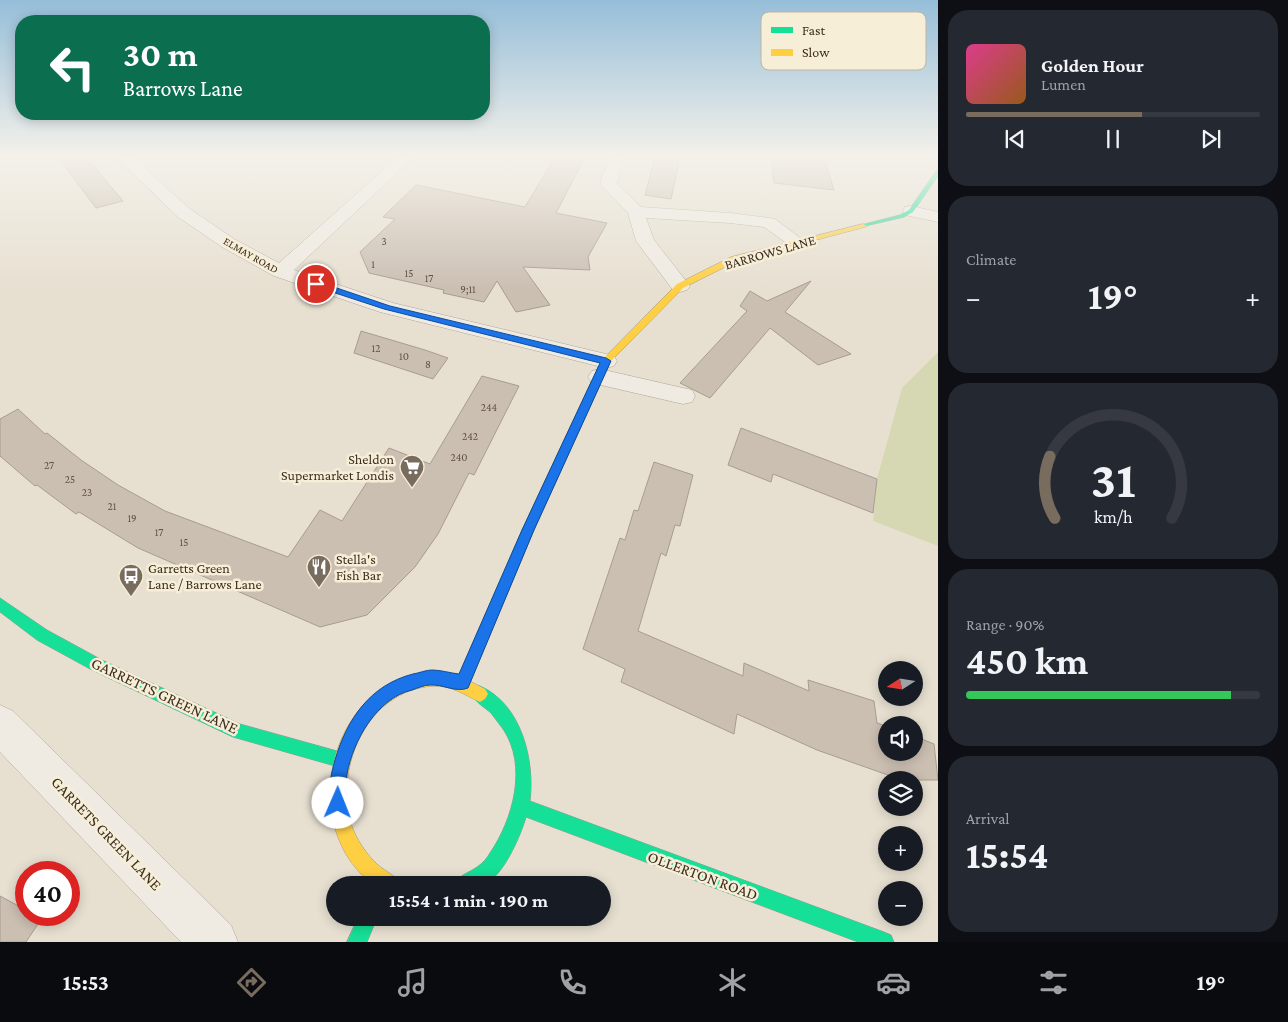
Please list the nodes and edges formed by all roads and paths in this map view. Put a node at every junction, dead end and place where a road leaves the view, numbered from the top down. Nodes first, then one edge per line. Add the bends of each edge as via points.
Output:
1 (171, 201) edge
2 (359, 201) edge
3 (625, 201) edge
4 (918, 201) edge
5 (911, 211) junction
6 (636, 212) junction
7 (938, 217) edge
8 (798, 243) junction
9 (281, 272) junction
10 (680, 286) junction
11 (603, 369) junction
12 (683, 396) dead end
13 (0, 604) edge
14 (463, 682) junction
15 (0, 724) edge
16 (342, 760) junction
17 (522, 807) junction
18 (376, 876) edge
19 (480, 876) edge
20 (364, 926) edge
21 (214, 942) edge
22 (357, 942) edge
23 (884, 942) edge

1 - 9 street, ELMAY ROAD via 228,243
2 - 9 street
3 - 6 street
4 - 5 street
5 - 7 street
5 - 8 street, BARROWS LANE
6 - 8 street via 769,224
6 - 10 street via 645,241
8 - 10 street, BARROWS LANE via 734,259
9 - 11 street, ELMAY ROAD via 387,308
10 - 11 street, BARROWS LANE via 668,295
11 - 12 street, ELMAY ROAD
11 - 14 street, BARROWS LANE via 528,530
13 - 16 street, GARRETTS GREEN LANE via 42,635 97,665 239,731
14 - 16 street via 431,677 402,684 388,692 361,719
14 - 17 street via 493,701 514,730 524,764
15 - 21 street, GARRETS GREEN LANE
16 - 18 street via 338,803 347,836 367,868
17 - 19 street via 513,836
17 - 23 street, OLLERTON ROAD
20 - 22 street

